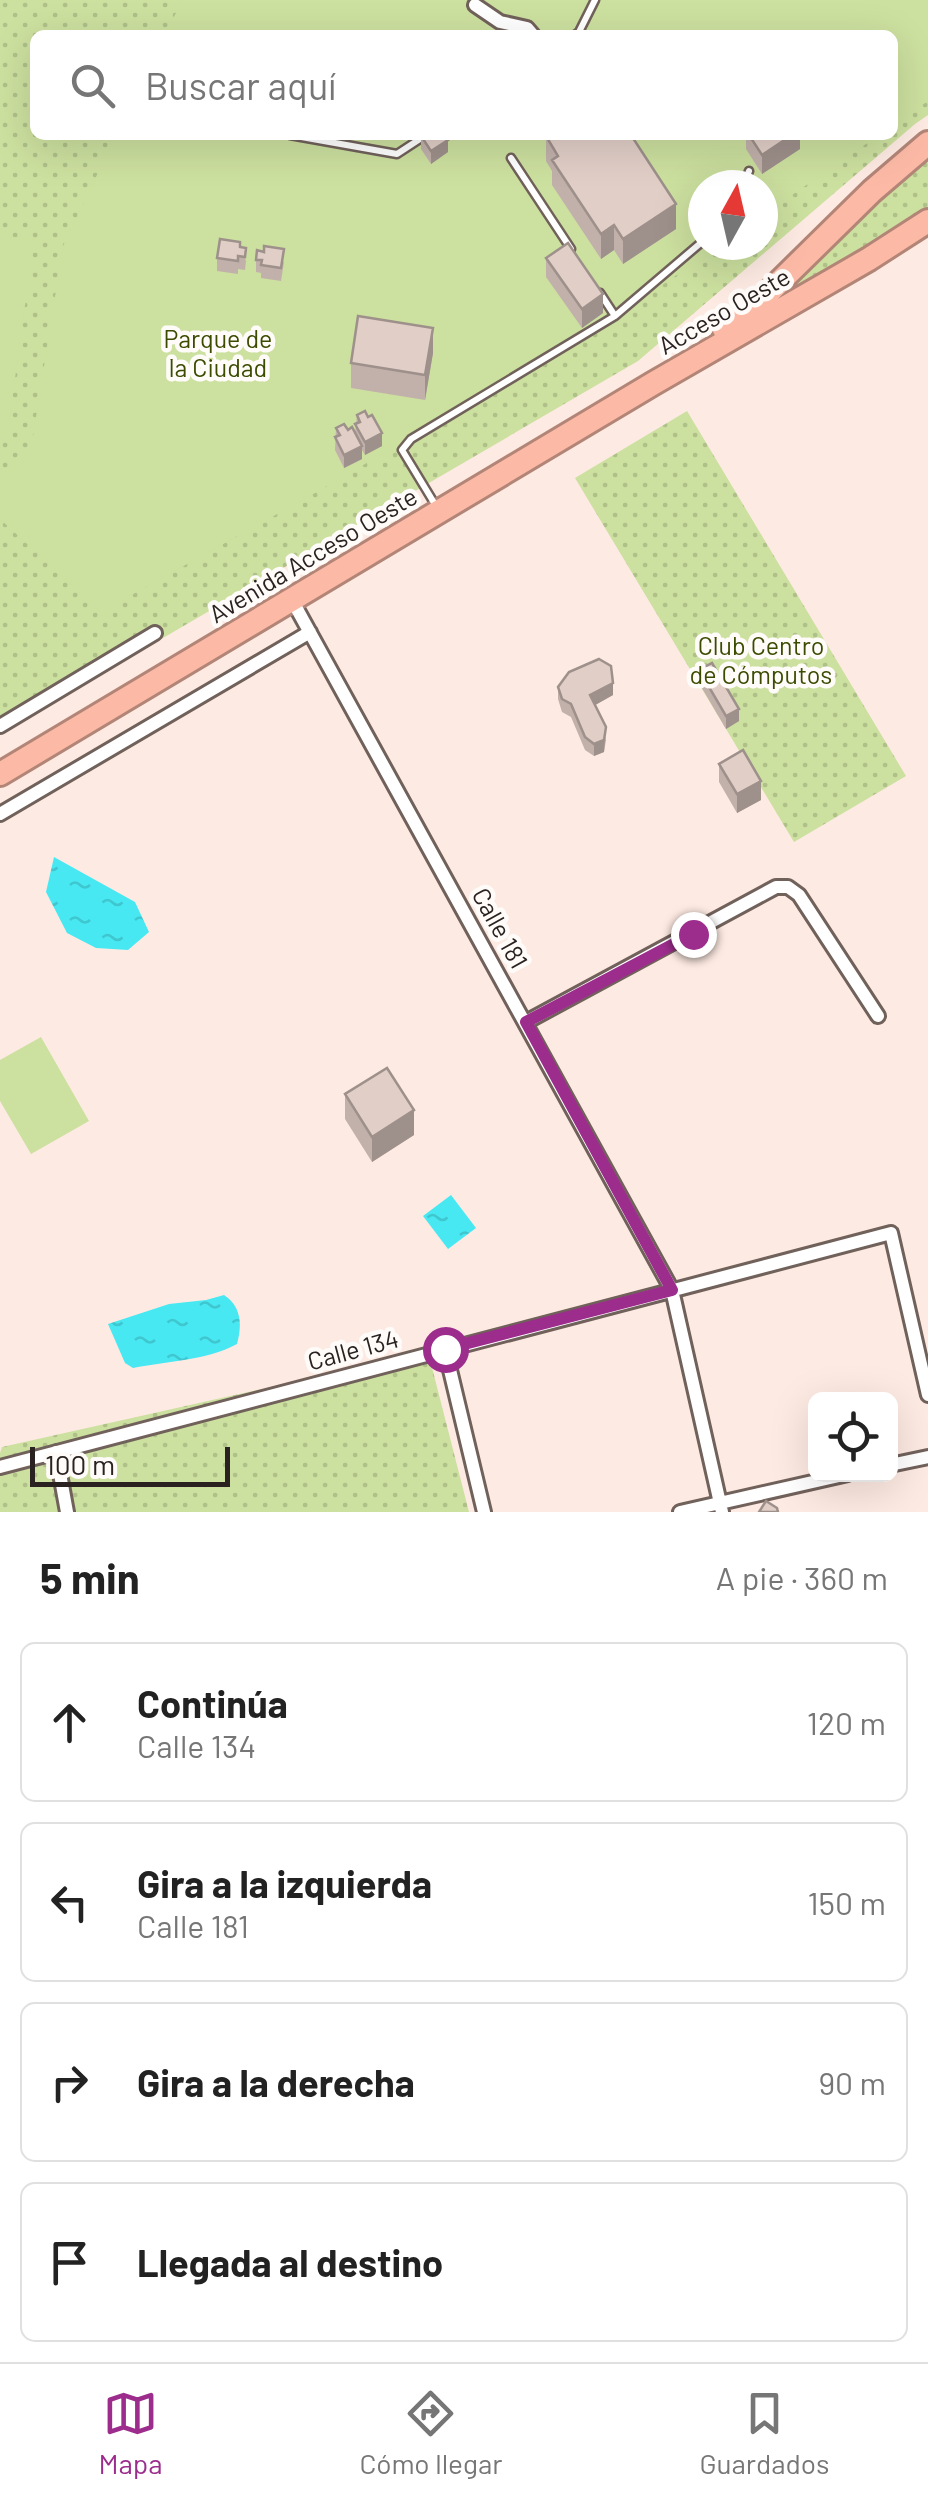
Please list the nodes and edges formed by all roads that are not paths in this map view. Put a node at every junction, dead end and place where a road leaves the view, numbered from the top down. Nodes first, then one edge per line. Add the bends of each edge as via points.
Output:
1 (595, 0) edge
2 (475, 5) dead end
3 (529, 30) edge
4 (580, 30) edge
5 (318, 140) edge
6 (418, 140) edge
7 (928, 143) edge
8 (511, 158) dead end
9 (928, 222) edge
10 (574, 253) edge
11 (688, 254) edge
12 (594, 284) edge
13 (615, 316) junction
14 (654, 384) junction
15 (440, 512) junction
16 (292, 600) junction
17 (310, 632) junction
18 (155, 634) dead end
19 (0, 726) edge
20 (0, 774) edge
21 (0, 814) edge
22 (878, 1016) dead end
23 (526, 1022) junction
24 (672, 1290) junction
25 (445, 1349) junction
26 (928, 1395) edge
27 (56, 1452) junction
28 (928, 1456) edge
29 (898, 1463) edge
30 (0, 1467) edge
31 (818, 1482) edge
32 (721, 1508) edge
33 (67, 1512) edge
34 (484, 1512) edge
35 (680, 1512) edge

1 - 4 lane
2 - 3 street
5 - 6 lane via 397,154
7 - 14 highway, Acceso Oeste via 756,305
8 - 10 lane
9 - 14 highway, Acceso Oeste
11 - 13 lane
12 - 13 lane
13 - 15 lane via 402,450
14 - 15 highway, Avenida Acceso Oeste
15 - 16 highway, Avenida Acceso Oeste
16 - 17 street, Calle 181
16 - 20 highway, Avenida Acceso Oeste
17 - 21 street
17 - 23 street, Calle 181
18 - 19 street
22 - 23 street via 799,895 776,887
23 - 24 street, Calle 181
24 - 25 street, Calle 134
24 - 26 street, Calle 134 via 891,1233
24 - 32 street, Calle 181
25 - 27 street, Calle 134
25 - 34 street
27 - 30 street, Calle 134
27 - 33 street
28 - 29 street
31 - 32 street
32 - 35 street

